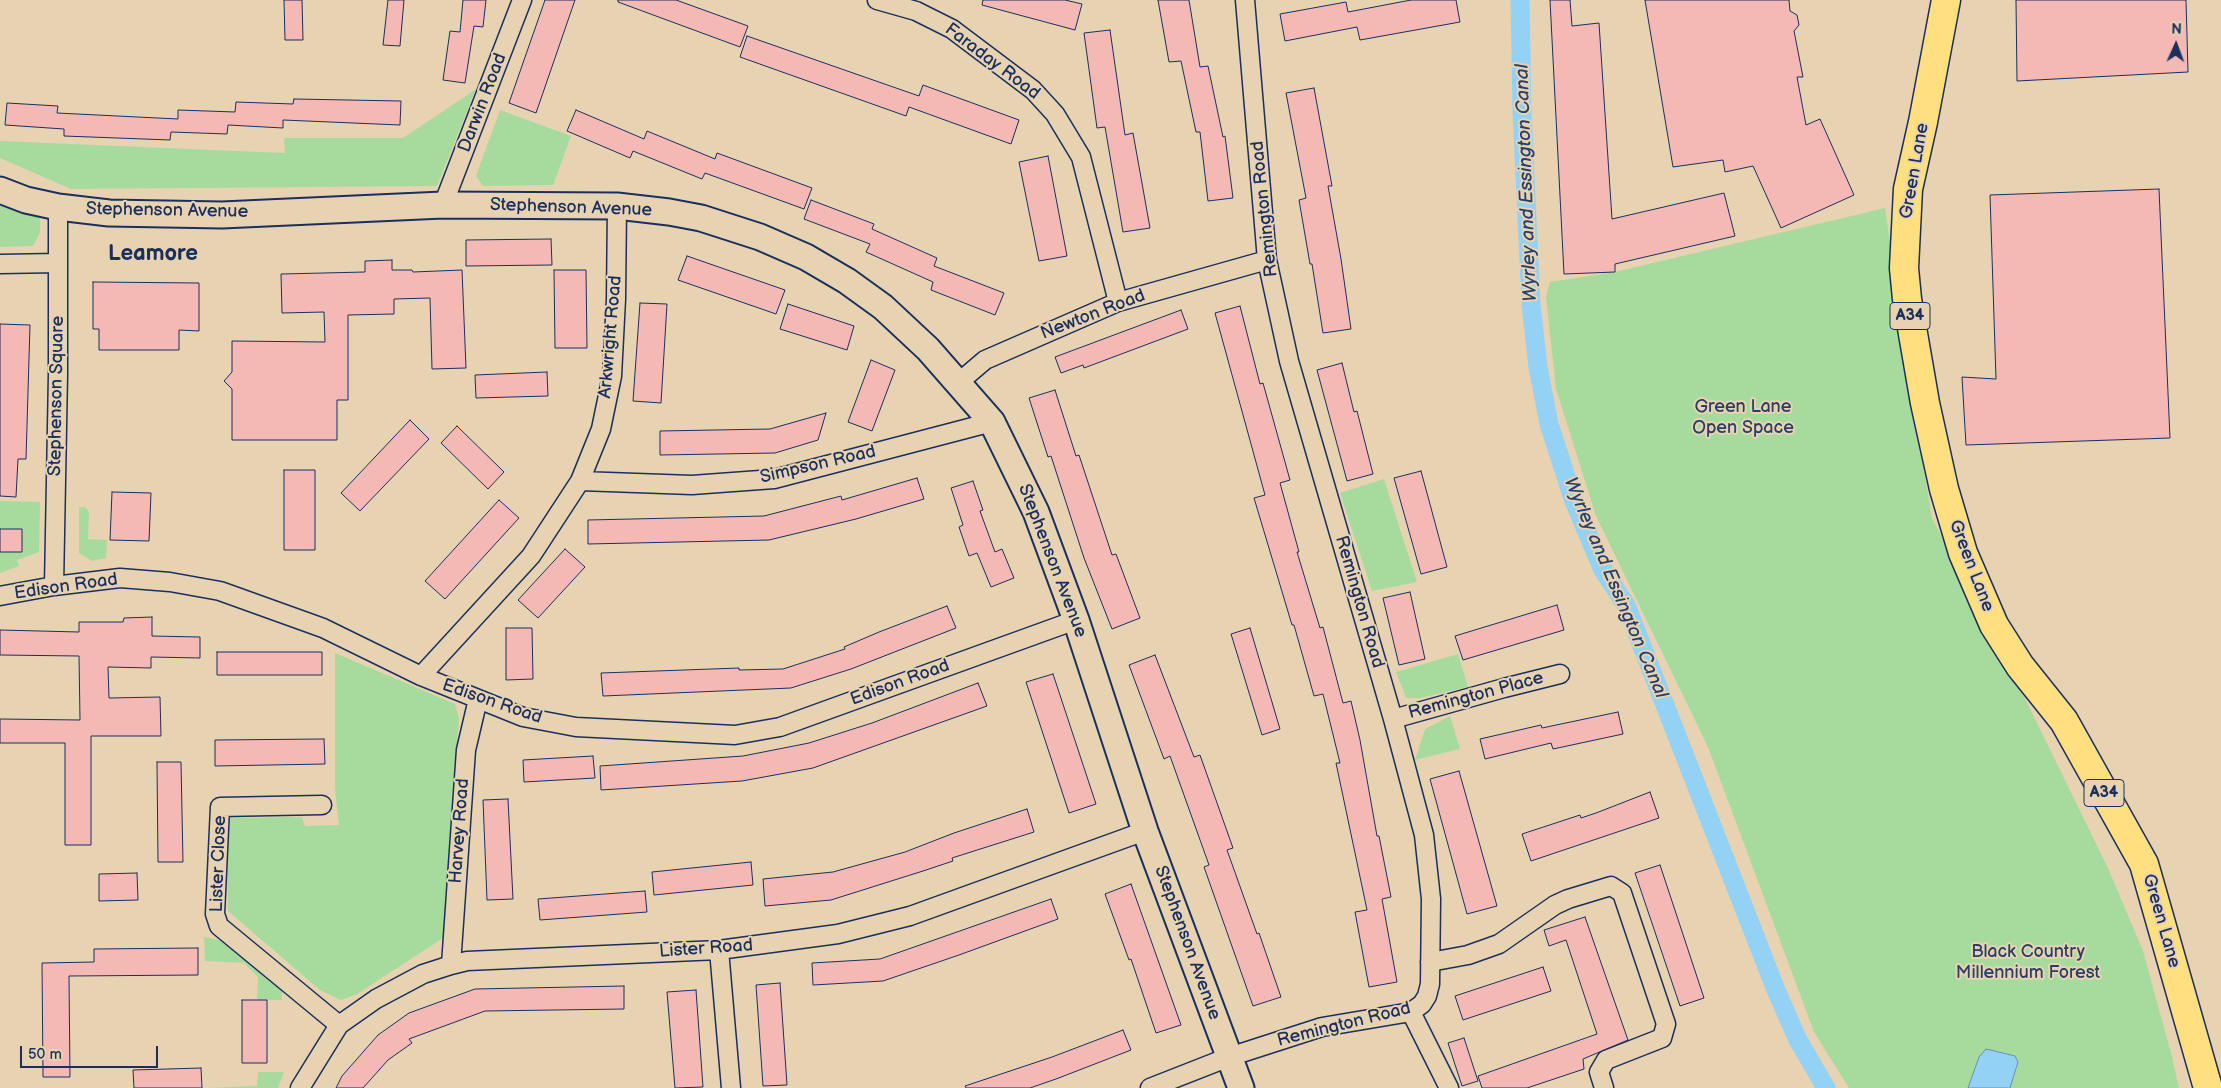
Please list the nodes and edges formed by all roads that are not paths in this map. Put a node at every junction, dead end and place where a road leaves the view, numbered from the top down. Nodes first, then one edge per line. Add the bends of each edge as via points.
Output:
1 (522, 0) edge
2 (877, 0) edge
3 (1245, 0) edge
4 (1946, 0) edge
5 (0, 190) edge
6 (443, 205) junction
7 (617, 206) junction
8 (58, 207) junction
9 (1267, 260) junction
10 (58, 263) junction
11 (0, 264) edge
12 (1118, 302) junction
13 (958, 383) junction
14 (992, 422) junction
15 (580, 481) junction
16 (54, 586) junction
17 (0, 596) edge
18 (1076, 620) junction
19 (1560, 674) dead end
20 (421, 676) junction
21 (478, 699) junction
22 (1393, 719) junction
23 (322, 805) dead end
24 (1145, 831) junction
25 (719, 950) junction
26 (1430, 962) junction
27 (451, 965) junction
28 (1411, 1012) junction
29 (338, 1025) junction
30 (1230, 1057) junction
31 (300, 1088) edge
32 (731, 1088) edge
33 (1150, 1088) edge
34 (1241, 1088) edge
35 (1449, 1088) edge
36 (1604, 1088) edge
37 (2208, 1088) edge

1 - 6 street, Darwin Road
2 - 12 street, Faraday Road via 916,11 952,29 1033,90 1056,114 1081,157
3 - 9 street, Remington Road
4 - 37 highway, Green Lane / A34 via 1908,189 1904,268 1925,403 1944,489 1964,553 1994,625 2020,666 2064,721 2144,864
5 - 8 street, Stephenson Avenue
6 - 7 street, Stephenson Avenue
6 - 8 street, Stephenson Avenue via 222,215 109,213
7 - 13 street, Stephenson Avenue via 700,218 806,256 883,306
7 - 15 street, Arkwright Road via 612,376 601,429
8 - 10 street, Stephenson Square
9 - 12 street, Newton Road
9 - 22 street, Remington Road via 1289,361
10 - 11 street
10 - 16 street, Stephenson Square
12 - 13 street, Newton Road via 985,360
13 - 14 street, Stephenson Avenue
14 - 15 street, Simpson Road via 774,478 692,486
14 - 18 street, Stephenson Avenue via 1036,512
15 - 20 street, Arkwright Road via 531,556
16 - 17 street, Edison Road
16 - 20 street, Edison Road via 120,578 220,591 323,628
18 - 21 street, Edison Road via 780,727 735,734 576,728 523,717
18 - 24 street, Stephenson Avenue
19 - 22 street, Remington Place
20 - 21 street, Edison Road
21 - 27 street, Harvey Road via 466,750
22 - 26 street, Remington Road via 1424,835 1432,899
23 - 29 street, Lister Close via 220,807 215,914 220,926
24 - 25 street, Lister Road via 910,916 838,934
24 - 30 street, Stephenson Avenue
25 - 27 street, Lister Road via 467,961
25 - 32 street
26 - 28 street, Remington Road via 1427,996
26 - 36 street via 1468,955 1499,944 1555,904 1568,899 1611,886 1622,892 1666,1024 1662,1038 1606,1060 1599,1072
27 - 29 street, Lister Road via 423,974
28 - 30 street, Remington Road via 1322,1027
28 - 35 street
29 - 31 street, Lister Road
30 - 33 street, Remington Road
30 - 34 street, Stephenson Avenue

